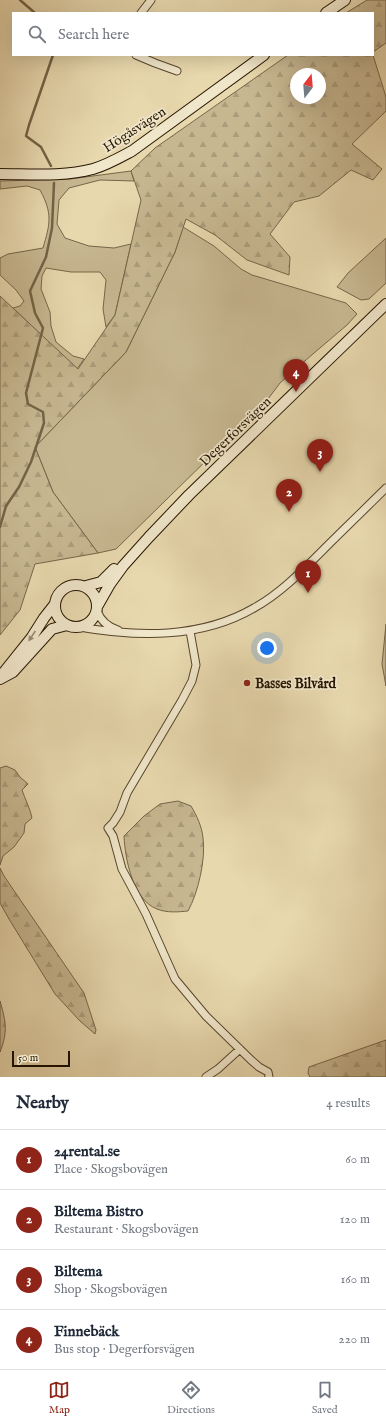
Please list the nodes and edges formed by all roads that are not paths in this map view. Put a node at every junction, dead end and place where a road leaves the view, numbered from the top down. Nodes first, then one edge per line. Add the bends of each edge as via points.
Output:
1 (151, 0) edge
2 (345, 0) edge
3 (142, 12) edge
4 (327, 12) edge
5 (138, 56) edge
6 (263, 56) edge
7 (178, 71) dead end
8 (0, 174) edge
9 (386, 304) edge
10 (386, 488) edge
11 (189, 495) junction
12 (86, 586) junction
13 (55, 604) junction
14 (97, 608) junction
15 (67, 625) junction
16 (79, 627) junction
17 (190, 631) junction
18 (126, 632) junction
19 (0, 678) edge
20 (240, 1049) junction
21 (206, 1077) edge
22 (269, 1077) edge

1 - 3 street
2 - 4 main road
5 - 7 street
6 - 8 main road, Högåsvägen via 119,159 77,172
9 - 11 main road, Degerforsvägen
10 - 17 street via 301,572 277,592 253,609 226,621
11 - 12 main road, Degerforsvägen via 145,533 106,578
11 - 14 main road, Degerforsvägen via 123,566
12 - 13 main road via 78,584 66,587 59,592
12 - 14 main road via 95,595
13 - 15 main road via 58,616
13 -> 19 main road
14 - 16 main road via 90,622
14 - 18 street via 107,625
15 - 16 main road
15 - 19 main road via 52,629 13,672
16 - 18 street
17 - 18 street
17 - 20 street via 196,665 192,681 127,793 120,812 108,828 113,836 122,869 146,914 175,979 206,1016
20 - 21 street
20 - 22 street via 268,1072

